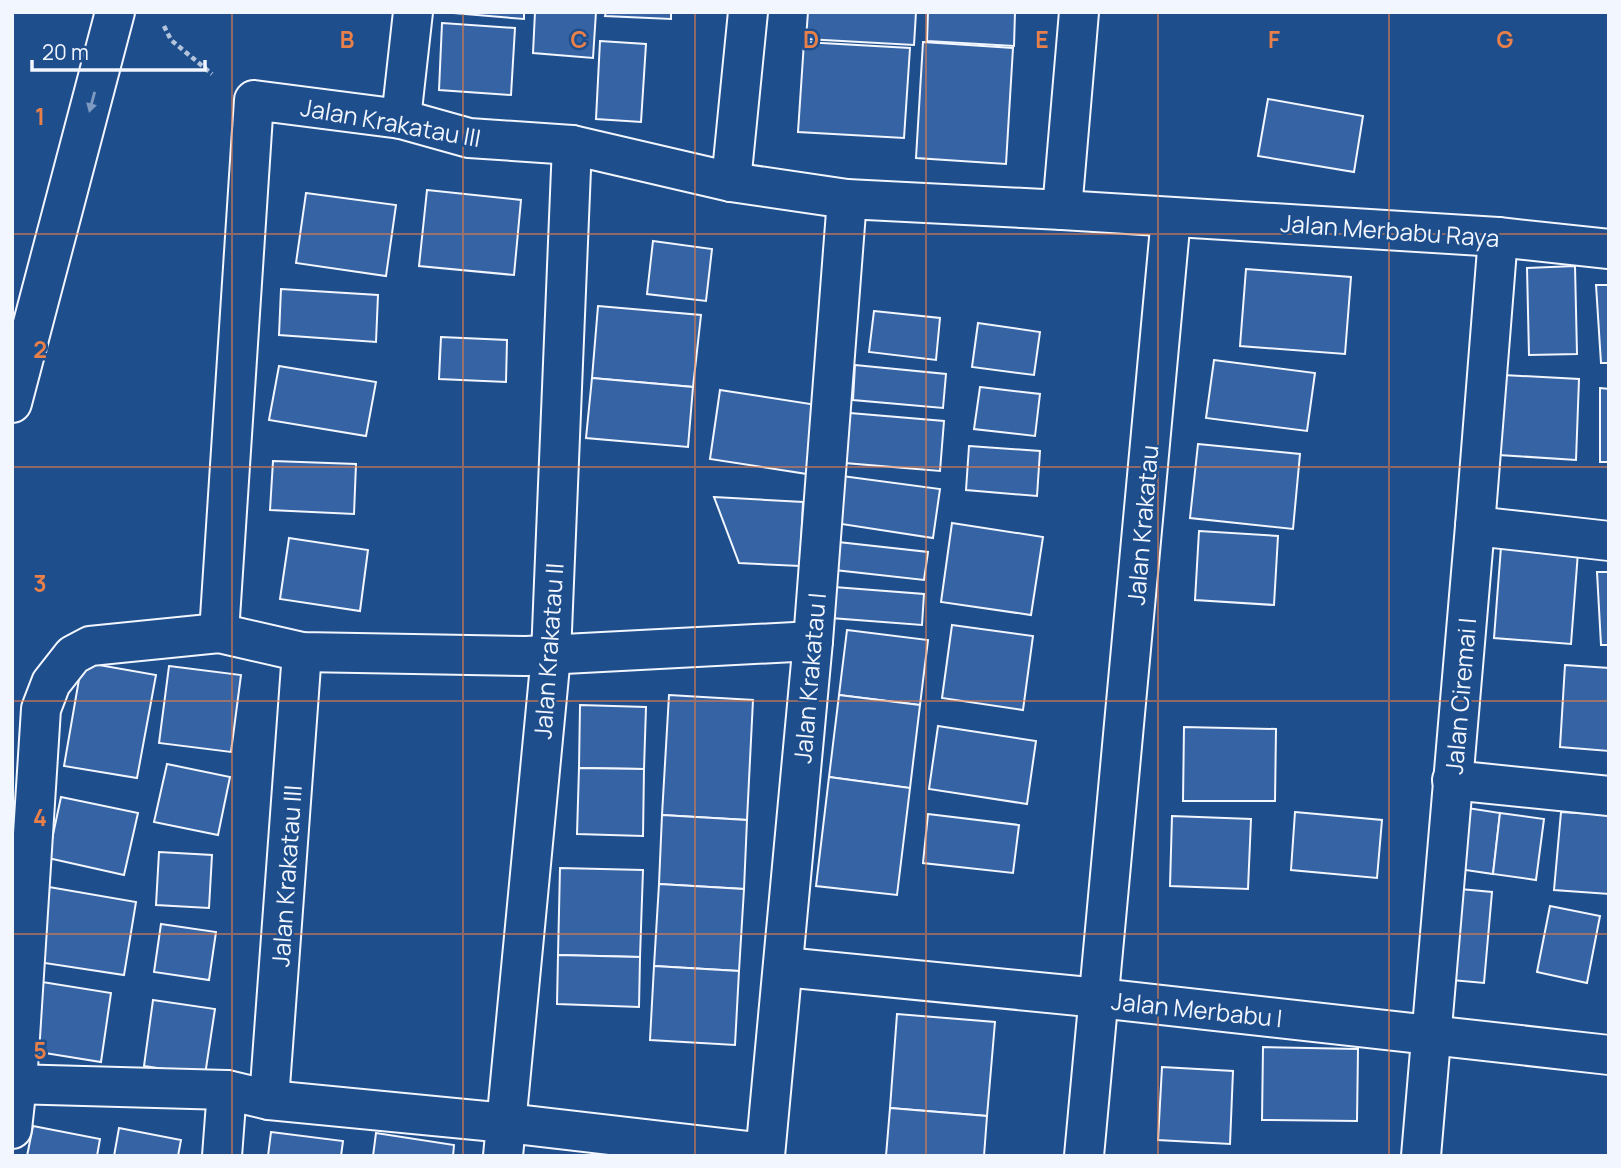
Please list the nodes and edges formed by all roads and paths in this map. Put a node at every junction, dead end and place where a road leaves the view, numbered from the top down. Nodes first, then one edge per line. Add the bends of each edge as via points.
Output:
1 (115, 12) edge
2 (413, 12) edge
3 (748, 12) edge
4 (1079, 12) edge
5 (162, 22) dead end
6 (254, 100) junction
7 (401, 119) junction
8 (572, 145) junction
9 (730, 182) junction
10 (847, 199) junction
11 (1062, 210) junction
12 (1171, 216) junction
13 (1497, 237) junction
14 (1609, 249) edge
15 (12, 403) edge
16 (1475, 526) junction
17 (1609, 541) edge
18 (219, 633) junction
19 (813, 641) junction
20 (302, 652) junction
21 (551, 655) junction
22 (1452, 780) junction
23 (1609, 796) edge
24 (784, 967) junction
25 (1099, 998) junction
26 (1430, 1034) junction
27 (1609, 1055) edge
28 (15, 1084) edge
29 (227, 1090) junction
30 (269, 1100) junction
31 (12, 1129) edge
32 (505, 1139) edge
33 (765, 1154) edge
34 (222, 1156) edge
35 (1084, 1156) edge
36 (1421, 1156) edge

1 -> 15 street
2 - 7 street
3 - 9 street
4 - 11 street
5 - 6 path via 171,40 205,70
6 - 7 street, Jalan Krakatau III
6 - 18 street
7 - 8 street, Jalan Krakatau III via 469,138
8 - 9 street, Jalan Krakatau III
8 - 21 street, Jalan Krakatau II
9 - 10 street, Jalan Krakatau III
10 - 11 street
10 - 19 street, Jalan Krakatau I
11 - 12 street
12 - 13 street, Jalan Merbabu Raya
12 - 25 street, Jalan Krakatau
13 - 14 street, Jalan Merbabu Raya
13 - 16 street, Jalan Ciremai I
16 - 17 street
16 - 22 street, Jalan Ciremai I
18 - 20 street
18 - 28 street via 90,646 73,656 51,683 41,709
19 - 21 street
19 - 24 street, Jalan Krakatau I
20 - 21 street
20 - 30 street, Jalan Krakatau III
21 - 32 street, Jalan Krakatau II
22 - 23 street
22 - 26 street, Jalan Ciremai I
24 - 25 street, Jalan Merbabu I
24 - 33 street, Jalan Krakatau I
25 - 26 street, Jalan Merbabu I
25 - 35 street, Jalan Krakatau
26 - 27 street, Jalan Merbabu I
26 - 36 street, Jalan Ciremai I
28 - 29 street
28 - 31 street
29 - 30 street
29 - 34 street
30 - 32 street
32 - 33 street

